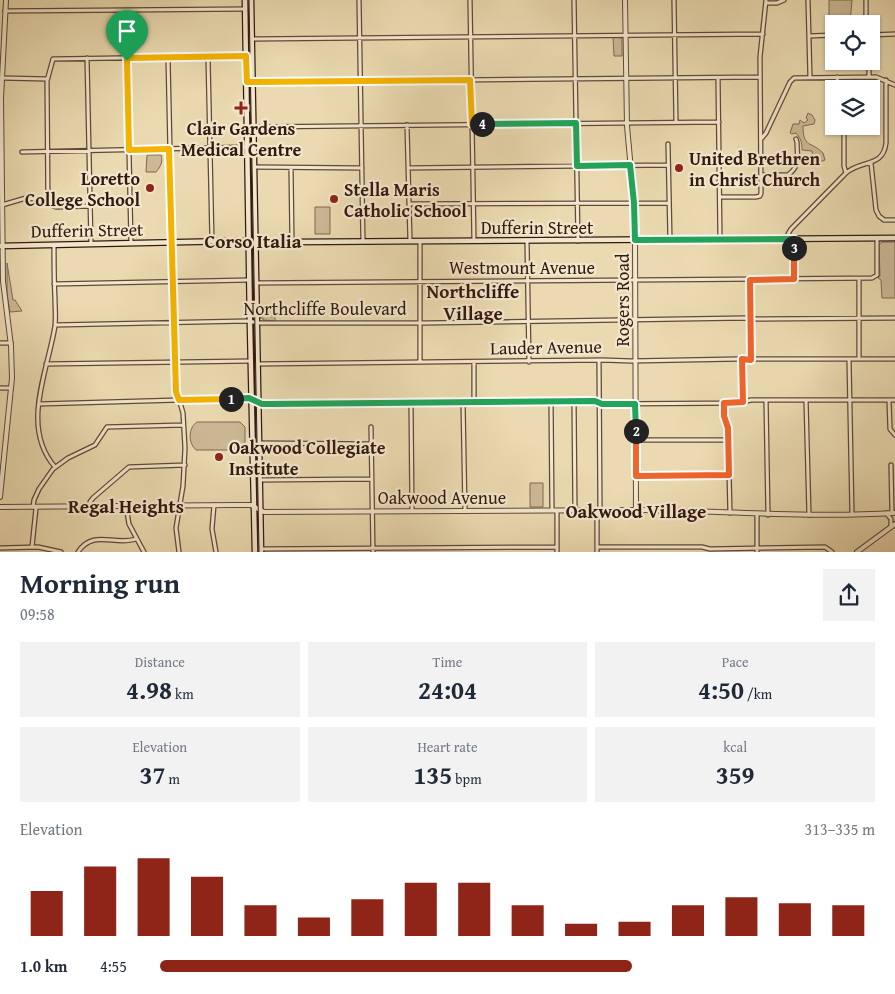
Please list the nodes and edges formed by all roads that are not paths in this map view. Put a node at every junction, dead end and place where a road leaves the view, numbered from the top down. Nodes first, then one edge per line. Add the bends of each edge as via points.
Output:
1 (6, 0) edge
2 (245, 0) edge
3 (251, 0) edge
4 (358, 0) edge
5 (470, 0) edge
6 (574, 0) edge
7 (625, 0) edge
8 (674, 0) edge
9 (784, 0) edge
10 (808, 0) edge
11 (866, 0) edge
12 (766, 2) edge
13 (245, 9) junction
14 (5, 11) junction
15 (866, 15) edge
16 (2, 20) edge
17 (625, 34) junction
18 (675, 34) junction
19 (762, 34) junction
20 (880, 34) edge
21 (895, 34) edge
22 (575, 35) junction
23 (825, 35) edge
24 (470, 36) junction
25 (809, 36) junction
26 (359, 37) junction
27 (252, 39) junction
28 (246, 56) junction
29 (168, 57) junction
30 (208, 57) junction
31 (87, 58) junction
32 (127, 58) junction
33 (1, 62) edge
34 (869, 70) edge
35 (760, 77) junction
36 (810, 77) junction
37 (837, 77) junction
38 (869, 77) junction
39 (2, 78) junction
40 (626, 78) junction
41 (675, 78) junction
42 (718, 78) junction
43 (47, 79) junction
44 (576, 79) junction
45 (470, 80) junction
46 (837, 80) edge
47 (886, 80) junction
48 (360, 81) junction
49 (247, 82) junction
50 (253, 82) junction
51 (895, 85) edge
52 (676, 122) junction
53 (718, 122) junction
54 (576, 123) junction
55 (627, 123) junction
56 (472, 124) junction
57 (361, 125) junction
58 (407, 125) junction
59 (253, 127) junction
60 (844, 135) edge
61 (761, 138) junction
62 (796, 139) dead end
63 (1, 144) edge
64 (668, 144) dead end
65 (247, 147) junction
66 (254, 147) junction
67 (210, 148) junction
68 (169, 149) junction
69 (88, 150) junction
70 (129, 150) junction
71 (48, 151) junction
72 (22, 152) dead end
73 (871, 162) junction
74 (668, 164) junction
75 (630, 165) junction
76 (472, 166) junction
77 (577, 166) junction
78 (255, 167) junction
79 (291, 168) junction
80 (362, 168) junction
81 (408, 168) junction
82 (846, 173) junction
83 (762, 175) junction
84 (720, 197) junction
85 (669, 202) junction
86 (578, 203) junction
87 (634, 203) junction
88 (48, 204) junction
89 (409, 204) junction
90 (473, 204) junction
91 (2, 205) junction
92 (90, 206) junction
93 (895, 220) edge
94 (877, 238) junction
95 (895, 238) edge
96 (720, 239) junction
97 (791, 239) junction
98 (635, 240) junction
99 (670, 240) junction
100 (212, 241) junction
101 (249, 241) junction
102 (474, 241) junction
103 (527, 241) junction
104 (578, 241) junction
105 (171, 242) junction
106 (256, 242) junction
107 (292, 242) junction
108 (363, 242) junction
109 (410, 242) junction
110 (420, 242) junction
111 (131, 243) junction
112 (90, 244) junction
113 (54, 245) junction
114 (1, 246) edge
115 (794, 279) junction
116 (859, 279) junction
117 (250, 280) junction
118 (635, 280) junction
119 (750, 280) junction
120 (527, 281) junction
121 (172, 282) junction
122 (419, 282) junction
123 (256, 283) junction
124 (54, 284) junction
125 (2, 299) edge
126 (895, 318) edge
127 (751, 319) junction
128 (859, 319) junction
129 (636, 320) junction
130 (250, 321) junction
131 (528, 321) junction
132 (173, 322) junction
133 (257, 323) junction
134 (420, 323) junction
135 (55, 325) junction
136 (0, 343) edge
137 (10, 343) junction
138 (742, 359) junction
139 (849, 359) junction
140 (859, 359) junction
141 (895, 359) edge
142 (751, 360) junction
143 (251, 361) junction
144 (599, 361) junction
145 (636, 361) junction
146 (420, 362) junction
147 (474, 362) junction
148 (529, 362) junction
149 (174, 363) junction
150 (46, 364) junction
151 (257, 364) junction
152 (0, 388) edge
153 (11, 388) junction
154 (252, 399) junction
155 (179, 400) junction
156 (766, 400) junction
157 (806, 400) junction
158 (849, 400) junction
159 (889, 400) junction
160 (895, 400) edge
161 (551, 401) junction
162 (574, 401) junction
163 (463, 402) junction
164 (474, 402) junction
165 (599, 402) junction
166 (743, 402) junction
167 (259, 403) junction
168 (411, 403) junction
169 (724, 403) junction
170 (39, 404) junction
171 (635, 404) junction
172 (183, 424) junction
173 (371, 427) dead end
174 (895, 435) edge
175 (636, 440) junction
176 (728, 440) junction
177 (259, 443) junction
178 (371, 444) junction
179 (185, 465) junction
180 (891, 466) dead end
181 (55, 468) junction
182 (729, 475) junction
183 (1, 476) edge
184 (636, 476) junction
185 (371, 479) junction
186 (260, 480) junction
187 (0, 497) edge
188 (179, 505) junction
189 (214, 505) junction
190 (126, 506) junction
191 (254, 506) junction
192 (89, 507) junction
193 (0, 508) edge
194 (34, 508) junction
195 (261, 510) junction
196 (554, 510) junction
197 (575, 510) junction
198 (598, 510) junction
199 (636, 510) junction
200 (412, 511) junction
201 (465, 511) junction
202 (372, 512) junction
203 (730, 513) junction
204 (893, 513) edge
205 (757, 514) junction
206 (852, 514) junction
207 (886, 514) junction
208 (768, 515) junction
209 (808, 515) junction
210 (895, 524) edge
211 (891, 527) junction
212 (136, 539) junction
213 (32, 547) junction
214 (0, 548) edge
215 (556, 549) edge
216 (597, 549) edge
217 (261, 550) edge
218 (373, 550) edge
219 (757, 550) edge
220 (61, 552) edge
221 (78, 552) edge
222 (144, 552) edge
223 (179, 552) edge
224 (216, 552) edge
225 (255, 552) edge
226 (832, 552) edge
227 (857, 552) edge

1 - 14 street
2 - 13 main road
3 - 27 main road
4 - 26 street
5 - 24 street
6 - 22 street
7 - 17 street, Rogers Road
8 - 18 street
9 - 12 street
10 - 25 street
11 - 15 street
12 - 19 street
13 - 14 street
13 - 28 main road
14 - 16 street
16 - 33 street
17 - 18 street
17 - 22 street
17 - 40 street, Rogers Road
18 - 19 street
18 - 41 street
19 - 35 street
20 - 21 street
22 - 24 street
22 - 44 street
23 - 25 street
24 - 26 street
24 - 45 street
25 - 36 street
26 - 27 street
26 - 48 street
27 - 50 main road
28 - 30 street
28 - 49 main road
29 - 30 street
29 - 32 street
29 - 68 street
30 - 67 street
31 - 32 street
31 - 43 street via 52,59
31 - 69 street
32 - 70 street
33 - 39 street
34 - 38 street
35 - 42 street
35 - 61 street
36 - 37 street
36 - 61 street via 792,80
37 - 38 street
37 - 46 street
38 - 47 street
39 - 43 street
39 - 63 street
40 - 41 street
40 - 44 street
40 - 55 street, Rogers Road
41 - 42 street
41 - 52 street
42 - 53 street
43 - 71 street
44 - 45 street
44 - 54 street
45 - 48 street
45 - 56 street
47 - 51 street
47 - 73 street via 885,147 880,157
48 - 50 street
48 - 57 street
49 - 50 street
49 - 65 main road
50 - 59 main road
52 - 53 street
52 - 55 street
53 - 84 street
54 - 55 street
54 - 56 street
54 - 77 street
55 - 75 street, Rogers Road
56 - 58 street
56 - 76 street
57 - 58 street
57 - 59 street
57 - 80 street
58 - 81 street
59 - 66 main road
60 - 82 street
61 - 83 street
62 - 83 street via 798,163 794,169 788,175
63 - 91 street
64 - 74 street
65 - 66 street
65 - 67 street
65 - 101 main road
66 - 78 main road
67 - 68 street
67 - 100 street
68 - 70 street
68 - 105 street
69 - 70 street
69 - 71 street
69 - 92 street
70 - 111 street
71 - 72 street
71 - 88 street
73 - 82 street via 856,165
73 - 93 street via 877,212 884,220
74 - 75 street
74 - 85 street
75 - 77 street
75 - 87 street, Rogers Road
76 - 77 street
76 - 81 street
76 - 90 street
77 - 86 street
78 - 79 street
78 - 106 main road
79 - 80 street
79 - 107 street
80 - 108 street
81 - 89 street
82 - 97 street via 791,230 788,234
83 - 84 street via 759,196
84 - 96 street
85 - 87 street
85 - 99 street
86 - 87 street
86 - 90 street
86 - 104 street
87 - 98 street, Rogers Road
88 - 91 street via 26,198
88 - 92 street via 56,207
89 - 90 street
89 - 109 street
90 - 102 street
91 - 114 street
92 - 112 street
94 - 95 main road, Dufferin Street
94 - 97 main road, Dufferin Street
94 - 116 street, Westmount Avenue via 877,274 874,278
96 - 97 main road, Dufferin Street
96 - 99 main road, Dufferin Street
97 - 115 street
98 - 99 main road, Dufferin Street
98 - 104 main road, Dufferin Street
98 - 118 street, Rogers Road
100 - 101 main road, Dufferin Street
100 - 105 main road, Dufferin Street
101 - 106 main road, Dufferin Street
101 - 117 main road
102 - 103 main road, Dufferin Street
102 - 110 main road, Dufferin Street
103 - 104 main road, Dufferin Street
103 - 120 street
105 - 111 main road, Dufferin Street
105 - 121 street
106 - 107 main road, Dufferin Street
106 - 123 main road
107 - 108 main road, Dufferin Street
108 - 109 main road, Dufferin Street
109 - 110 main road, Dufferin Street
110 - 122 street
111 - 112 main road, Dufferin Street
112 - 113 main road, Dufferin Street
113 - 114 main road, Dufferin Street
113 - 124 street
114 - 125 street
115 - 116 street, Westmount Avenue
115 - 119 street, Westmount Avenue
116 - 128 street
117 - 121 street
117 - 130 main road
118 - 119 street, Westmount Avenue
118 - 120 street, Westmount Avenue
118 - 129 street, Rogers Road
119 - 127 street
120 - 122 street, Westmount Avenue
120 - 131 street
121 - 124 street
121 - 132 street
122 - 123 street, Westmount Avenue
122 - 134 street
123 - 133 main road
124 - 135 street
125 - 137 street
126 - 128 street, Northcliffe Boulevard
127 - 128 street, Northcliffe Boulevard
127 - 129 street, Northcliffe Boulevard
127 - 142 street
128 - 140 street
129 - 131 street, Northcliffe Boulevard
129 - 145 street, Rogers Road
130 - 132 street, Northcliffe Boulevard
130 - 133 street, Northcliffe Boulevard
130 - 143 main road
131 - 134 street, Northcliffe Boulevard
131 - 148 street
132 - 135 street, Northcliffe Boulevard
132 - 149 street
133 - 134 street, Northcliffe Boulevard
133 - 151 main road
134 - 146 street
135 - 150 street
136 - 137 street
137 - 153 street
138 - 142 street, Lauder Avenue
138 - 145 street, Lauder Avenue
138 - 166 street
139 - 140 street, Lauder Avenue
139 - 142 street, Lauder Avenue
139 - 158 street
140 - 141 street, Lauder Avenue
143 - 149 street
143 - 154 main road
144 - 145 street, Lauder Avenue
144 - 148 street, Lauder Avenue
144 - 165 street
145 - 171 street, Rogers Road
146 - 147 street, Lauder Avenue
146 - 151 street, Lauder Avenue
147 - 148 street, Lauder Avenue
147 - 164 street
149 - 150 street
149 - 155 street
150 - 170 street
151 - 167 main road
152 - 153 street
153 - 183 street
154 - 155 street
154 - 167 street
154 - 191 main road
155 - 170 street
155 - 172 street
156 - 157 street
156 - 166 street
156 - 208 street
157 - 158 street
157 - 209 street
158 - 159 street
158 - 206 street
159 - 160 street
159 - 174 street via 890,429
161 - 162 street
161 - 164 street
161 - 196 street
162 - 165 street
162 - 197 street
163 - 164 street
163 - 168 street
163 - 201 street
165 - 171 street
165 - 198 street
166 - 169 street
167 - 168 street
167 - 177 main road
168 - 200 street
169 - 171 street
169 - 176 street
170 - 181 street via 41,444
171 - 175 street, Rogers Road
172 - 179 street
172 - 181 street via 107,427 95,445
173 - 178 street
175 - 176 street
175 - 184 street, Rogers Road
176 - 182 street
177 - 178 street
177 - 186 main road
178 - 185 street
179 - 188 street
179 - 192 street via 132,466 93,498
180 - 204 street
181 - 194 street via 39,489 32,503
182 - 184 street
182 - 203 street
183 - 187 street
184 - 199 street, Rogers Road
185 - 186 street
185 - 202 street
186 - 195 main road
188 - 189 street, Oakwood Avenue
188 - 190 street, Oakwood Avenue
188 - 223 street via 176,528
189 - 191 street, Oakwood Avenue
189 - 224 street via 212,529
190 - 192 street, Oakwood Avenue
190 - 212 street
191 - 195 street, Oakwood Avenue
191 - 225 main road
192 - 194 street, Oakwood Avenue
193 - 194 street, Oakwood Avenue
194 - 213 street
195 - 202 street, Oakwood Avenue
195 - 217 main road
196 - 197 street, Oakwood Avenue
196 - 201 street, Oakwood Avenue
196 - 215 street
197 - 198 street, Oakwood Avenue
198 - 199 street, Oakwood Avenue
198 - 216 street
199 - 203 street, Oakwood Avenue
200 - 201 street, Oakwood Avenue
200 - 202 street, Oakwood Avenue
202 - 218 street
203 - 205 street, Oakwood Avenue
204 - 207 street, Oakwood Avenue
205 - 208 street, Oakwood Avenue
205 - 219 street
206 - 207 street, Oakwood Avenue
206 - 209 street, Oakwood Avenue
207 - 211 street via 891,519
208 - 209 street, Oakwood Avenue
210 - 211 street
211 - 227 street
212 - 221 street via 91,540
212 - 222 street
213 - 214 street
213 - 220 street
215 - 218 street
216 - 219 street
217 - 218 street
219 - 226 street via 825,547

